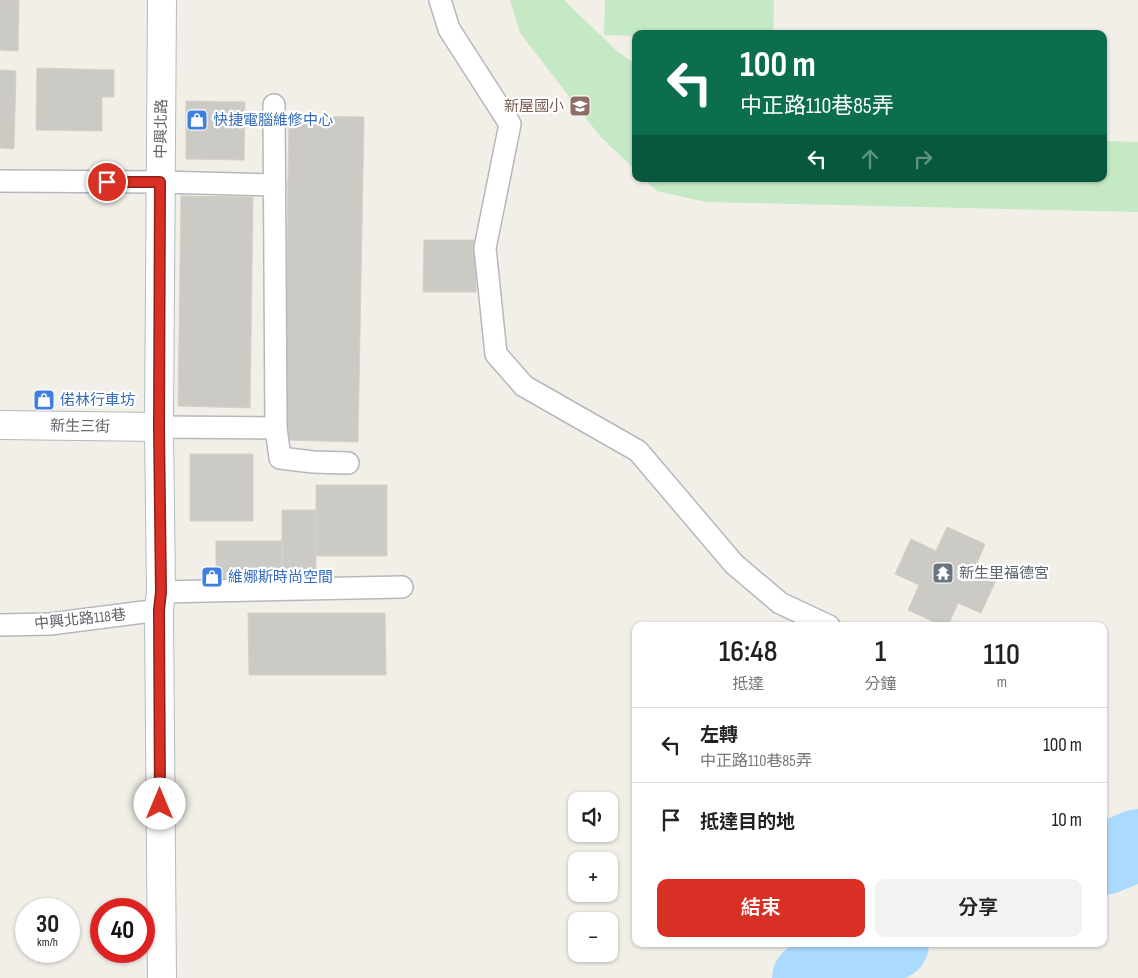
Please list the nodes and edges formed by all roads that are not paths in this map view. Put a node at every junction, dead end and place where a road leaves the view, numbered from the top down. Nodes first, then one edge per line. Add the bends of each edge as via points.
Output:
1 (162, 0) edge
2 (440, 0) edge
3 (274, 105) dead end
4 (0, 181) edge
5 (160, 182) junction
6 (275, 185) junction
7 (0, 425) edge
8 (159, 428) junction
9 (276, 428) junction
10 (348, 464) dead end
11 (402, 587) dead end
12 (160, 601) junction
13 (821, 622) edge
14 (0, 625) edge
15 (162, 978) edge

1 - 5 street, 中興北路
2 - 13 lane via 449,29 510,124 486,248 496,354 524,386 638,451 734,564 780,602
3 - 6 lane
4 - 5 lane
5 - 6 lane
5 - 8 street, 中興北路
6 - 9 lane
7 - 8 street, 新生三街
8 - 9 lane
8 - 12 street, 中興北路
9 - 10 lane via 280,458
11 - 12 lane, 中興北路118巷
12 - 14 lane, 中興北路118巷 via 50,624
12 - 15 street, 中興北路

